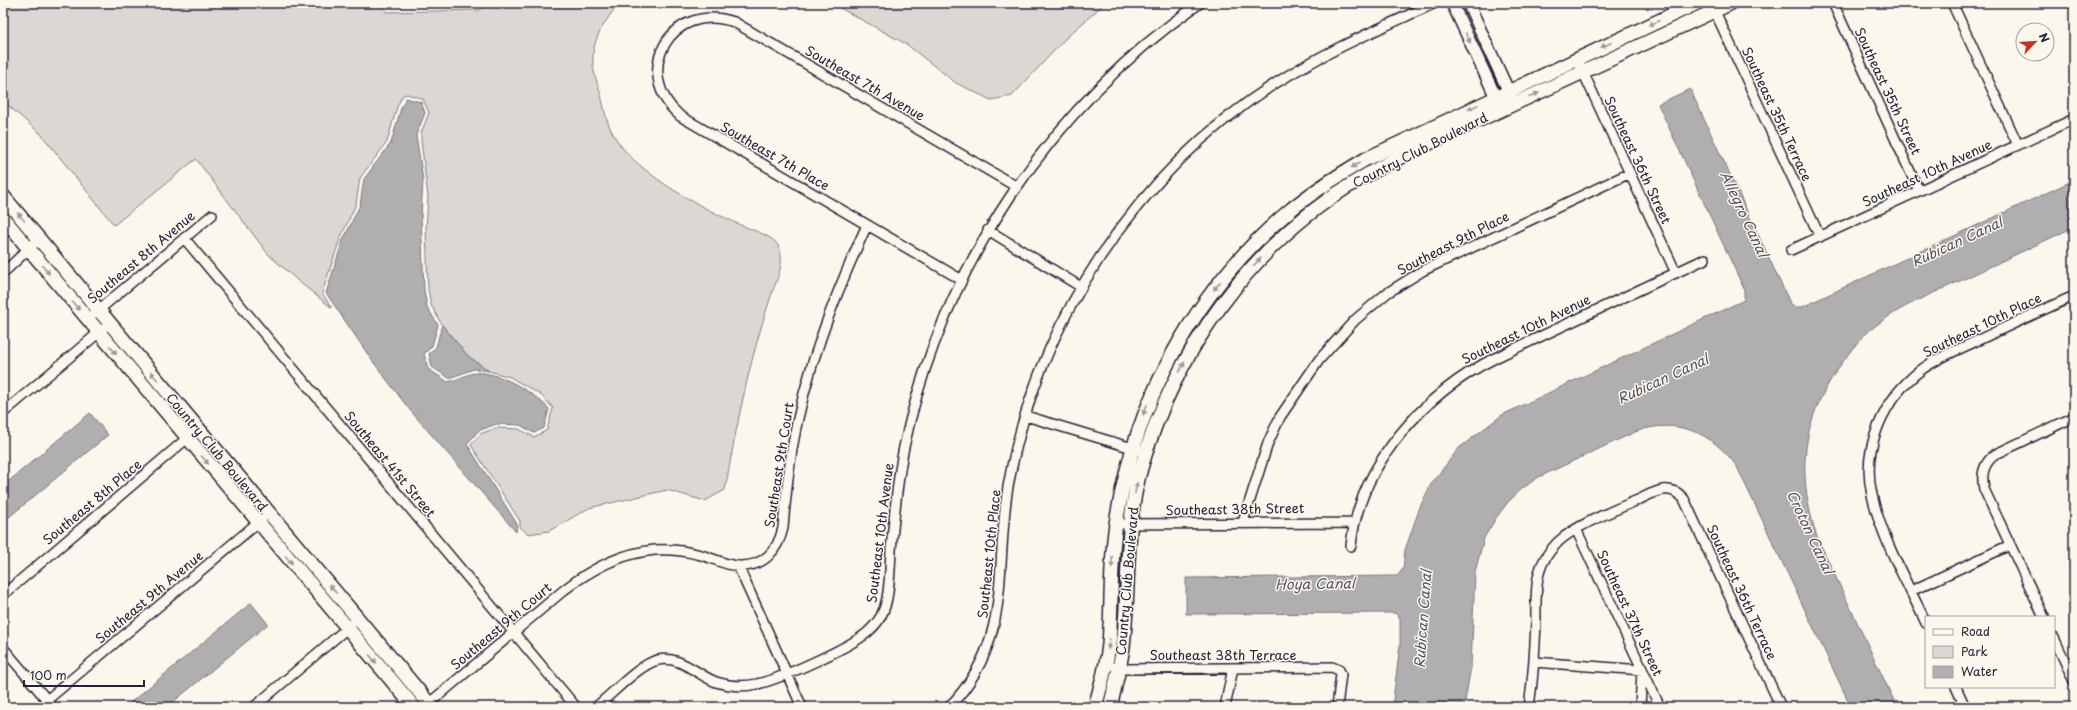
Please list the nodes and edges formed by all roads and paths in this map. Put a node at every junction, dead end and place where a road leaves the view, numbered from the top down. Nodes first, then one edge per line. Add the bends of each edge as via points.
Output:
1 (1200, 3) edge
2 (1435, 3) edge
3 (1452, 3) edge
4 (1468, 3) edge
5 (1697, 3) edge
6 (1731, 3) edge
7 (1833, 3) edge
8 (1952, 3) edge
9 (1713, 7) edge
10 (696, 19) joint
11 (1577, 59) junction
12 (1583, 72) junction
13 (1508, 91) junction
14 (1496, 97) junction
15 (1514, 104) junction
16 (1501, 110) junction
17 (2074, 119) edge
18 (2018, 144) junction
19 (1630, 173) junction
20 (1017, 187) junction
21 (1919, 190) junction
22 (3, 196) edge
23 (212, 215) dead end
24 (3, 218) edge
25 (867, 225) junction
26 (988, 230) junction
27 (1820, 237) junction
28 (184, 238) junction
29 (40, 239) junction
30 (29, 249) junction
31 (1791, 250) dead end
32 (1705, 259) dead end
33 (3, 273) edge
34 (1676, 273) junction
35 (962, 280) junction
36 (1081, 287) junction
37 (2074, 296) edge
38 (99, 310) junction
39 (87, 320) junction
40 (110, 324) junction
41 (98, 333) junction
42 (3, 414) edge
43 (1026, 416) junction
44 (2073, 420) edge
45 (198, 429) junction
46 (187, 438) junction
47 (1132, 448) junction
48 (1146, 452) junction
49 (269, 513) junction
50 (1243, 522) junction
51 (258, 523) junction
52 (1355, 523) junction
53 (1116, 524) junction
54 (1130, 524) junction
55 (1576, 529) junction
56 (2010, 545) junction
57 (1351, 546) dead end
58 (738, 566) junction
59 (1911, 591) junction
60 (3, 595) edge
61 (2044, 616) edge
62 (358, 619) junction
63 (1925, 621) edge
64 (346, 628) junction
65 (513, 632) junction
66 (2055, 640) edge
67 (3, 648) edge
68 (1534, 662) junction
69 (1106, 666) junction
70 (1120, 667) junction
71 (1233, 668) junction
72 (1642, 670) junction
73 (786, 673) junction
74 (2074, 681) edge
75 (1956, 688) edge
76 (47, 700) junction
77 (428, 706) edge
78 (53, 707) edge
79 (254, 707) edge
80 (414, 707) edge
81 (576, 707) edge
82 (596, 707) edge
83 (802, 707) edge
84 (949, 707) edge
85 (1095, 707) edge
86 (1110, 707) edge
87 (1225, 707) edge
88 (1337, 707) edge
89 (1529, 707) edge
90 (1640, 707) edge
91 (1660, 707) edge
92 (1780, 707) edge
93 (1965, 707) edge

1 - 20 street via 1147,42 1094,92 1048,144
2 - 36 street via 1307,64 1224,120 1181,158 1145,198 1116,233
3 -> 14 street
4 - 13 street
5 -> 11 main road, Country Club Boulevard
6 - 9 main road, Country Club Boulevard
7 - 21 street, Southeast 35th Street
8 - 18 street
9 - 12 main road, Country Club Boulevard
9 - 27 street, Southeast 35th Terrace
10 - 20 street, Southeast 7th Avenue via 716,17 734,22
10 - 25 street, Southeast 7th Place via 669,36 659,56 657,76 671,109
11 - 12 street, Southeast 36th Street
11 - 13 main road, Country Club Boulevard
15 -> 12 main road, Country Club Boulevard
12 - 19 street, Southeast 36th Street
13 - 14 main road, Country Club Boulevard
13 - 15 street
14 - 16 street
14 -> 47 main road, Country Club Boulevard via 1360,162 1307,197 1261,236 1207,299 1176,346 1148,402
15 - 16 main road, Country Club Boulevard
48 -> 16 main road, Country Club Boulevard via 1178,374 1194,346 1229,294 1267,251 1311,212 1353,183
17 - 18 street, Southeast 10th Avenue
18 - 21 street, Southeast 10th Avenue
19 - 34 street, Southeast 36th Street
19 - 50 street, Southeast 9th Place via 1424,270 1388,293 1355,320 1319,360 1280,417 1266,450
20 - 26 street
21 - 27 street, Southeast 10th Avenue
29 -> 22 main road, Country Club Boulevard
23 - 28 street, Southeast 8th Avenue
24 - 30 main road, Country Club Boulevard
25 - 35 street, Southeast 7th Place
25 - 58 street, Southeast 9th Court via 829,313 806,387 792,450 781,537 772,554 764,560
26 - 35 street
26 - 36 street
27 - 31 street, Southeast 10th Avenue
28 - 38 street, Southeast 8th Avenue
28 - 65 street, Southeast 41st Street
29 - 30 street
29 - 38 main road, Country Club Boulevard
30 - 33 street
30 -> 39 main road, Country Club Boulevard
32 - 34 street, Southeast 10th Avenue
34 - 52 street, Southeast 10th Avenue via 1496,357 1452,382 1425,406 1394,443 1367,491
35 - 73 street, Southeast 10th Avenue via 926,366 904,447 894,512 884,610 861,638
36 - 43 street via 1051,348
37 - 59 street, Southeast 10th Place via 1929,364 1896,395 1879,424 1870,461 1872,496 1881,527
38 - 39 street, Southeast 8th Avenue
38 - 40 main road, Country Club Boulevard
39 - 41 main road, Country Club Boulevard
40 - 41 street
45 -> 40 main road, Country Club Boulevard
41 - 42 street
41 -> 46 main road, Country Club Boulevard
43 - 47 street
43 - 84 street, Southeast 10th Place via 1008,486 1002,537 999,603 994,627 976,671
44 - 56 street via 1996,454 1985,466 1982,477 1984,489
45 - 46 street, Southeast 8th Place
45 - 49 main road, Country Club Boulevard
46 -> 51 main road, Country Club Boulevard
46 - 60 street, Southeast 8th Place
47 - 48 street
47 - 53 main road, Country Club Boulevard
54 -> 48 main road, Country Club Boulevard via 1136,487
49 - 51 street, Southeast 9th Avenue
62 -> 49 main road, Country Club Boulevard
50 - 52 street, Southeast 38th Street
50 - 54 street, Southeast 38th Street
51 -> 64 main road, Country Club Boulevard
51 - 76 street, Southeast 9th Avenue
52 - 57 street, Southeast 10th Avenue
53 - 54 street, Southeast 38th Street
53 -> 69 main road, Country Club Boulevard
54 - 70 main road, Country Club Boulevard
55 - 68 street via 1553,547 1540,569 1537,582
55 - 72 street, Southeast 37th Street
55 - 92 street, Southeast 36th Terrace via 1660,490 1676,491 1686,504
56 - 59 street
56 - 61 street
58 - 65 street, Southeast 9th Court via 678,551 650,551 622,557 581,576
58 - 73 street
59 - 63 street
62 - 64 street
62 - 77 main road, Country Club Boulevard
64 - 79 street
64 -> 80 main road, Country Club Boulevard
65 - 77 street, Southeast 9th Court
65 - 81 street, Southeast 41st Street
66 - 74 street
67 - 76 street
68 - 72 street
68 - 89 street
69 - 70 street, Southeast 38th Terrace
69 - 85 main road, Country Club Boulevard
70 - 71 street, Southeast 38th Terrace
70 - 86 main road, Country Club Boulevard
71 - 87 street
71 - 88 street, Southeast 38th Terrace via 1328,667 1339,670 1341,678
72 - 90 street
72 - 91 street, Southeast 37th Street
73 - 82 street, Southeast 10th Avenue via 759,684 729,685 715,682 670,659 657,660 646,665
73 - 83 street
75 - 93 street
76 - 78 street

